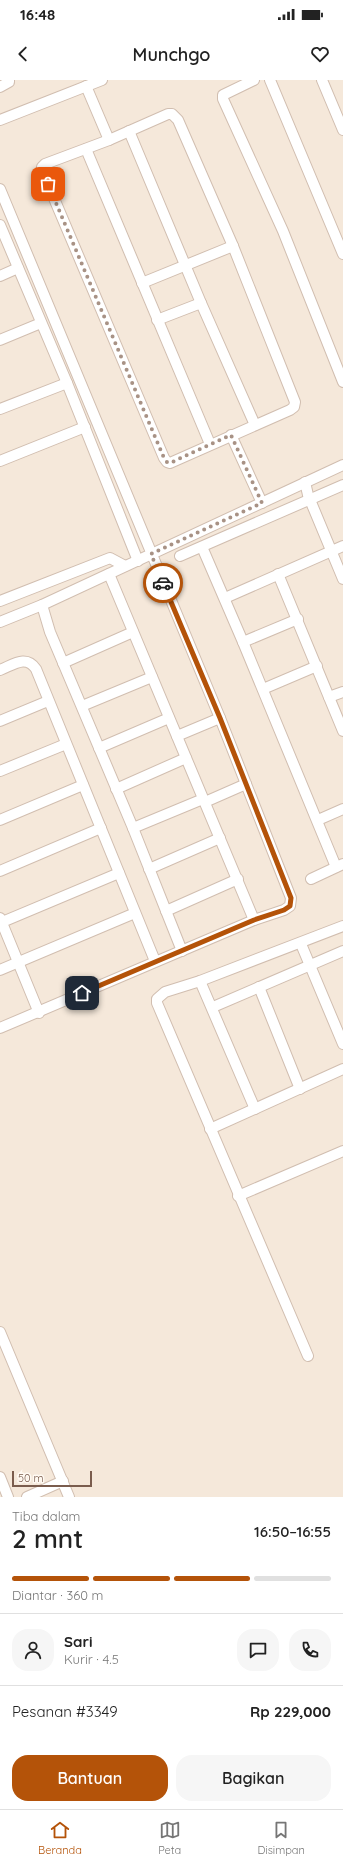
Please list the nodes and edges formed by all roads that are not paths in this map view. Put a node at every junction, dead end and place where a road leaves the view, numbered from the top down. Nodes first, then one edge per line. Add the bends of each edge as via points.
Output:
1 (9, 80) edge
2 (102, 80) edge
3 (254, 80) edge
4 (270, 80) edge
5 (322, 80) edge
6 (86, 86) junction
7 (0, 87) edge
8 (0, 120) edge
9 (343, 130) edge
10 (129, 131) junction
11 (109, 140) junction
12 (86, 149) junction
13 (0, 189) edge
14 (0, 225) edge
15 (233, 246) junction
16 (343, 254) edge
17 (186, 266) junction
18 (18, 268) junction
19 (0, 276) edge
20 (142, 283) junction
21 (201, 303) junction
22 (157, 320) junction
23 (41, 323) junction
24 (0, 340) edge
25 (343, 382) edge
26 (67, 383) junction
27 (0, 409) edge
28 (255, 424) junction
29 (85, 427) junction
30 (231, 435) junction
31 (210, 444) junction
32 (0, 461) edge
33 (343, 465) edge
34 (305, 482) junction
35 (343, 485) edge
36 (310, 499) junction
37 (262, 503) junction
38 (343, 546) edge
39 (202, 547) junction
40 (331, 551) junction
41 (151, 554) junction
42 (180, 556) dead end
43 (138, 561) junction
44 (125, 566) junction
45 (109, 574) junction
46 (278, 574) junction
47 (343, 580) edge
48 (225, 598) junction
49 (0, 601) edge
50 (42, 605) junction
51 (298, 619) junction
52 (0, 622) edge
53 (133, 632) junction
54 (243, 642) junction
55 (63, 663) junction
56 (317, 666) junction
57 (0, 670) edge
58 (152, 677) junction
59 (263, 688) junction
60 (343, 692) edge
61 (329, 697) junction
62 (48, 701) junction
63 (82, 706) junction
64 (169, 718) junction
65 (220, 718) junction
66 (0, 720) edge
67 (343, 731) edge
68 (177, 736) junction
69 (66, 744) junction
70 (99, 748) junction
71 (186, 758) junction
72 (0, 771) edge
73 (246, 784) junction
74 (83, 785) junction
75 (116, 789) junction
76 (204, 800) junction
77 (343, 810) edge
78 (0, 820) edge
79 (318, 820) junction
80 (101, 828) junction
81 (133, 828) junction
82 (220, 838) junction
83 (340, 865) edge
84 (150, 869) junction
85 (0, 871) edge
86 (119, 873) junction
87 (238, 879) junction
88 (311, 879) dead end
89 (166, 911) junction
90 (135, 913) junction
91 (254, 920) junction
92 (1, 921) edge
93 (343, 926) edge
94 (301, 944) junction
95 (343, 951) edge
96 (182, 952) junction
97 (155, 961) junction
98 (19, 962) junction
99 (309, 965) junction
100 (0, 970) edge
101 (200, 981) junction
102 (259, 987) junction
103 (212, 1007) junction
104 (39, 1012) junction
105 (0, 1028) edge
106 (343, 1044) edge
107 (343, 1069) edge
108 (300, 1089) junction
109 (255, 1109) junction
110 (210, 1129) junction
111 (343, 1151) edge
112 (238, 1196) junction
113 (0, 1332) edge
114 (3, 1349) edge
115 (308, 1356) dead end
116 (0, 1477) edge
117 (63, 1481) junction
118 (8, 1497) edge
119 (27, 1497) edge
120 (69, 1497) edge

1 - 7 street
2 - 6 street
3 - 25 street via 223,95 223,99 283,231
4 - 16 street
5 - 9 street
6 - 8 street
6 - 11 street
10 - 11 street
10 - 15 street via 168,114 174,116
10 - 17 street
11 - 12 street
12 - 20 street
12 - 31 street via 45,164 42,170 164,458 170,463
13 - 41 street
14 - 18 street
15 - 17 street
15 - 28 street via 295,402 293,409
17 - 20 street
17 - 21 street
18 - 19 street
18 - 23 street
20 - 22 street
21 - 22 street
21 - 28 street
22 - 31 street
23 - 24 street
23 - 26 street
26 - 27 street
26 - 29 street
28 - 30 street
29 - 32 street
29 - 43 street
30 - 31 street
30 - 37 street
33 - 34 street
34 - 36 street
34 - 37 street
35 - 36 street
36 - 39 street
36 - 40 street
37 - 41 street
38 - 40 street
39 - 42 street
39 - 48 street
40 - 46 street
40 - 47 street
41 - 43 street
41 - 65 street
43 - 44 street
44 - 45 street
44 - 49 street via 110,558
45 - 50 street
45 - 53 street
46 - 48 street
46 - 51 street
48 - 54 street
50 - 52 street
50 - 55 street
51 - 54 street
51 - 56 street
53 - 55 street
53 - 58 street
54 - 59 street
55 - 63 street
56 - 59 street
56 - 61 street
57 - 62 street via 20,662 32,662
58 - 63 street
58 - 64 street
59 - 79 street
60 - 61 street
61 - 67 street
62 - 66 street
62 - 69 street
63 - 70 street
64 - 68 street
64 - 70 street
65 - 68 street
65 - 73 street
68 - 71 street
69 - 72 street
69 - 74 street
70 - 75 street
71 - 75 street
71 - 76 street
73 - 76 street
73 - 91 street via 291,898 290,906 284,910
74 - 78 street
74 - 80 street
75 - 81 street
76 - 81 street
76 - 82 street
77 - 79 street
79 - 83 street
80 - 85 street
80 - 86 street
81 - 84 street
82 - 84 street
82 - 87 street
83 - 88 street
84 - 89 street
86 - 90 street
86 - 92 street
87 - 89 street
87 - 91 street
89 - 96 street
90 - 97 street
90 - 98 street
91 - 96 street
92 - 98 street
93 - 94 street
94 - 99 street
94 - 101 street
95 - 99 street
96 - 97 street
97 - 104 street
98 - 100 street
98 - 104 street
99 - 102 street
99 - 106 street
101 - 103 street
101 - 110 street via 165,992 159,996 157,1003
102 - 103 street
102 - 108 street
103 - 109 street
104 - 105 street
107 - 108 street
108 - 109 street
109 - 110 street
110 - 112 street
111 - 112 street
112 - 115 street
113 - 114 street
114 - 117 street
116 - 118 street
117 - 119 street
117 - 120 street

